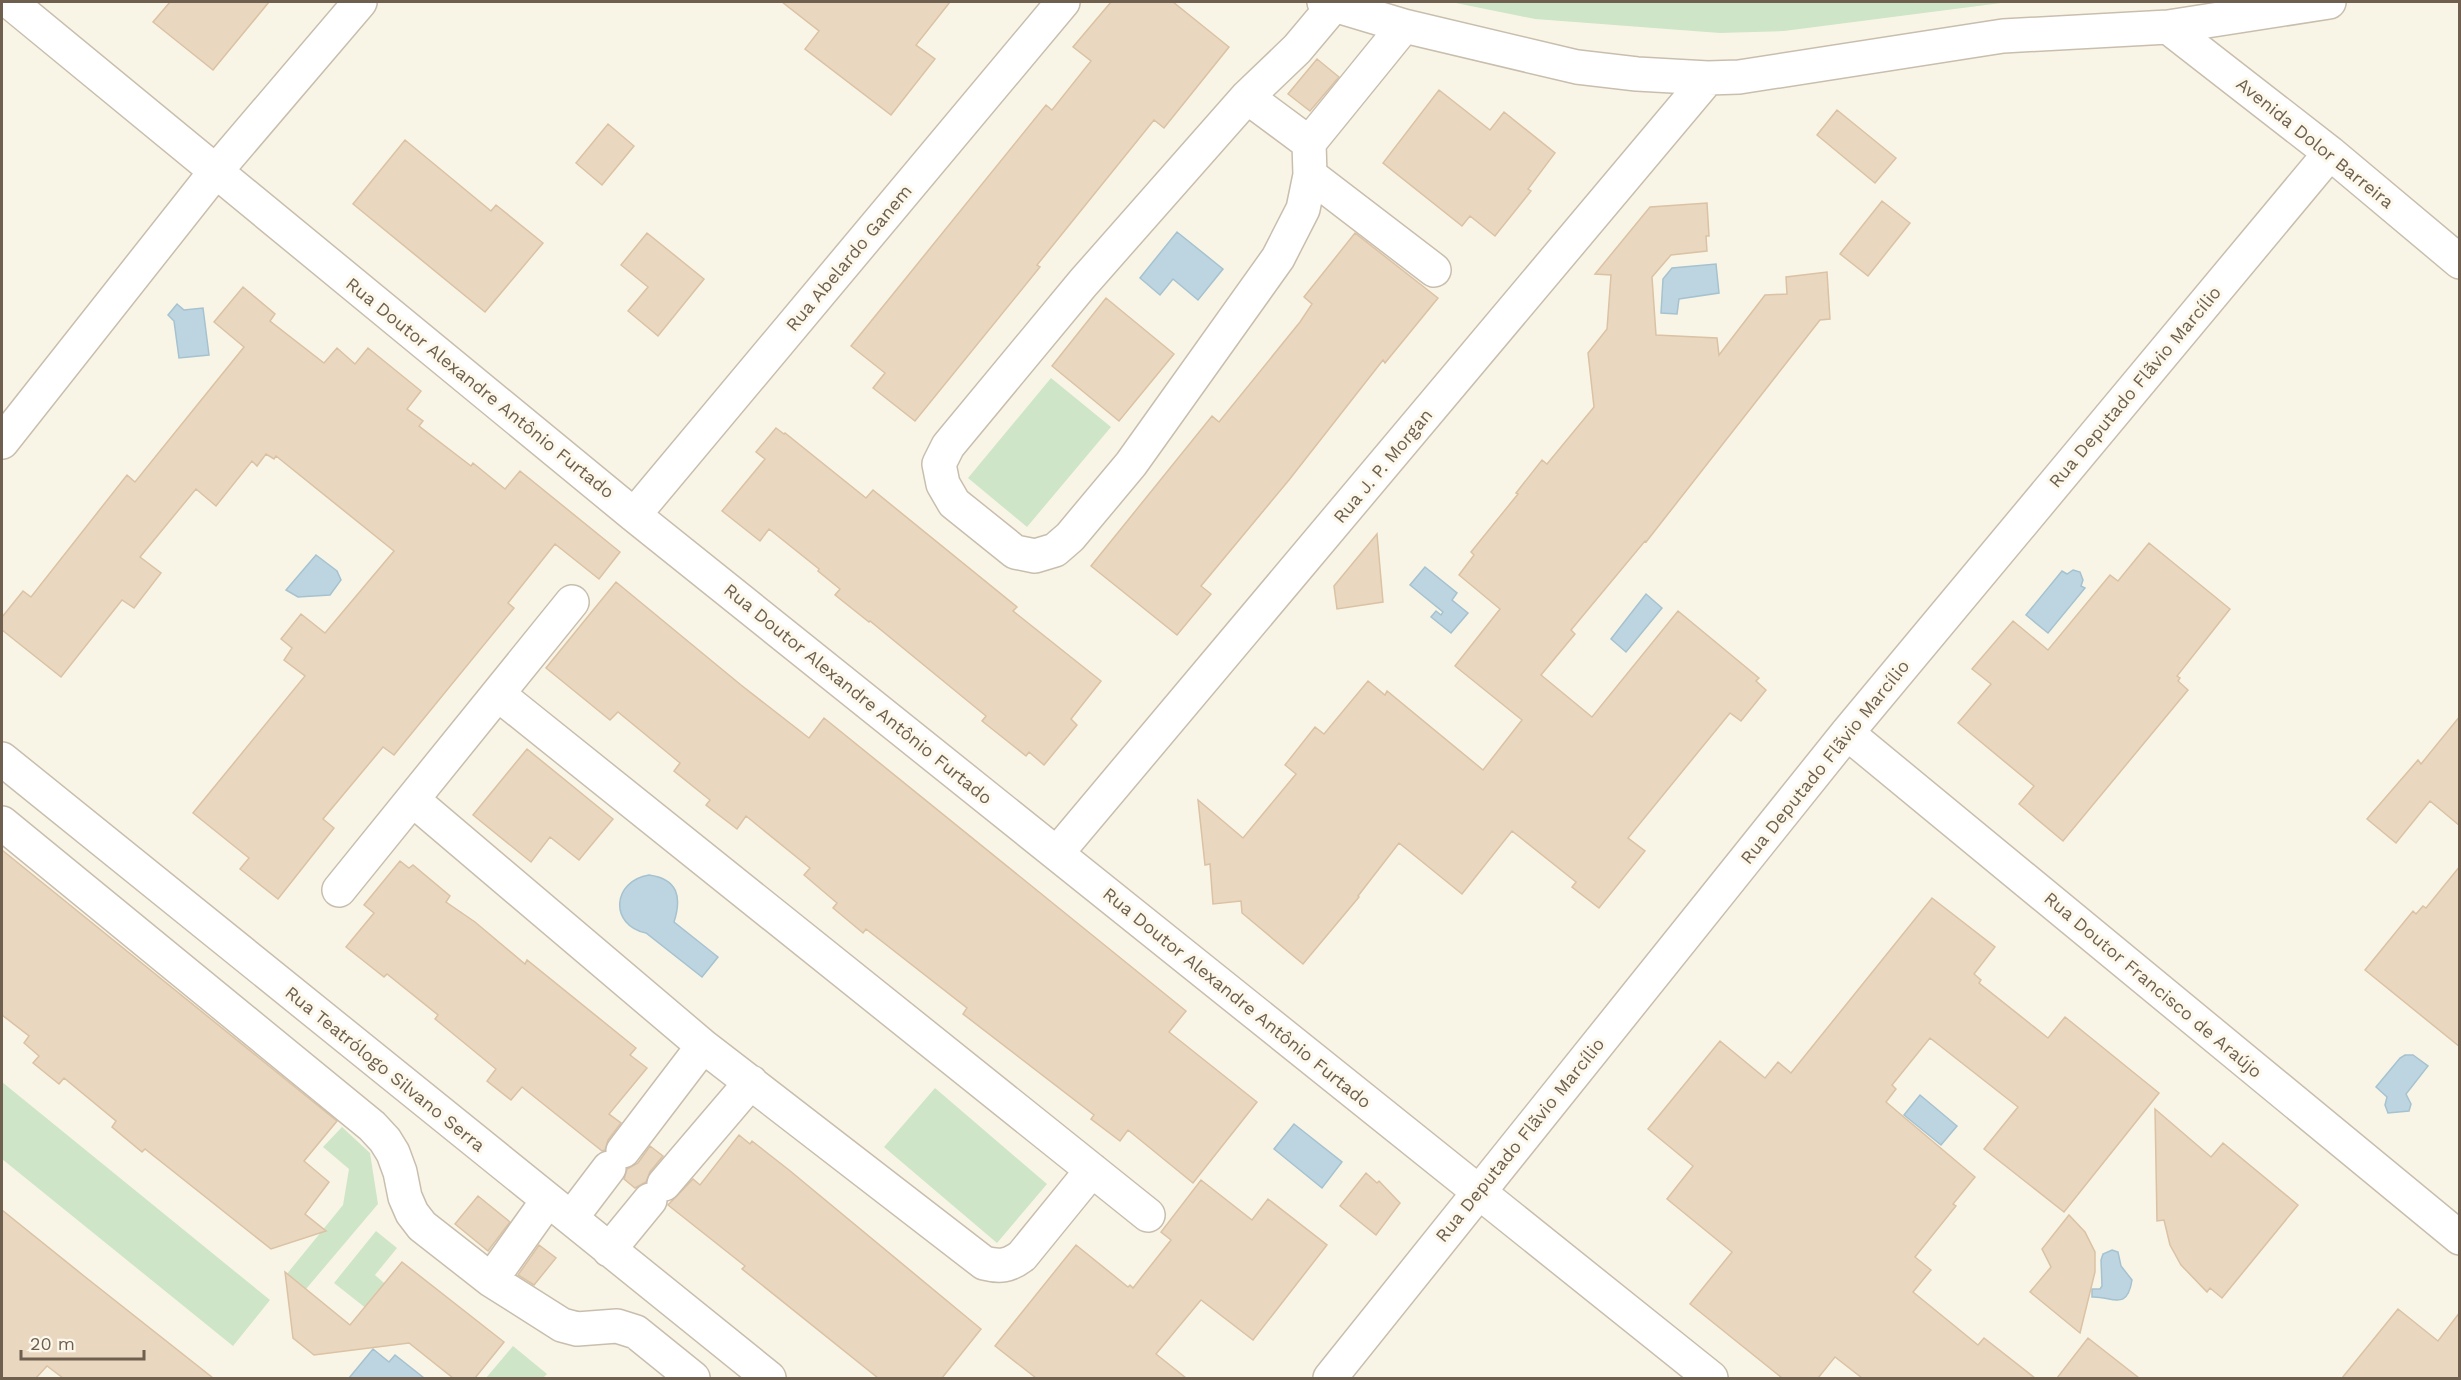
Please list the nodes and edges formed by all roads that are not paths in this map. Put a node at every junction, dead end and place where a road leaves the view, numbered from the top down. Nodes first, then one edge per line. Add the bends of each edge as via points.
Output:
1 (10, 2) edge
2 (360, 2) edge
3 (1063, 2) edge
4 (2329, 2) edge
5 (1329, 3) edge
6 (1404, 26) junction
7 (2168, 27) junction
8 (1708, 78) junction
9 (1247, 98) junction
10 (2330, 153) junction
11 (1309, 159) junction
12 (216, 171) junction
13 (2460, 262) edge
14 (1434, 270) dead end
15 (2, 442) edge
16 (634, 515) junction
17 (572, 602) dead end
18 (499, 694) junction
19 (1847, 733) junction
20 (2, 759) edge
21 (413, 800) junction
22 (2, 823) edge
23 (1057, 854) junction
24 (339, 890) dead end
25 (704, 1046) junction
26 (751, 1082) junction
27 (1092, 1170) junction
28 (1478, 1192) junction
29 (560, 1209) junction
30 (1148, 1215) dead end
31 (2460, 1238) edge
32 (609, 1250) junction
33 (491, 1280) junction
34 (693, 1378) edge
35 (769, 1378) edge
36 (1330, 1378) edge
37 (1711, 1378) edge

1 - 12 street, Rua Doutor Alexandre Antônio Furtado
2 - 12 street
3 - 16 street, Rua Abelardo Ganem
4 - 7 street
5 - 6 street
5 - 9 street via 1297,49
6 - 8 street via 1577,68
6 - 11 street
7 - 8 street via 2003,36 1738,77
7 - 10 street, Avenida Dolor Barreira
8 - 23 street, Rua J. P. Morgan
9 - 11 street
9 - 11 street via 1083,284 948,446 939,464 943,484 954,503 1015,552 1035,556 1055,550 1070,537 1131,464 1278,258 1303,209
10 - 13 street, Avenida Dolor Barreira
10 - 19 street, Rua Deputado Flãvio Marcílio
11 - 14 street
12 - 15 street
12 - 16 street, Rua Doutor Alexandre Antônio Furtado
16 - 23 street, Rua Doutor Alexandre Antônio Furtado
17 - 18 street
18 - 21 street
18 - 27 street
19 - 28 street, Rua Deputado Flãvio Marcílio
19 - 31 street, Rua Doutor Francisco de Araújo
20 - 29 street, Rua Teatrólogo Silvano Serra
21 - 24 street
21 - 25 street
22 - 33 street via 372,1126 393,1153 405,1197 422,1226
23 - 28 street, Rua Doutor Alexandre Antônio Furtado
25 - 26 street
25 - 29 street via 616,1159
26 - 27 street via 984,1263 1011,1264 1022,1256
26 - 32 street
27 - 30 street
28 - 36 street, Rua Deputado Flãvio Marcílio
28 - 37 street, Rua Doutor Alexandre Antônio Furtado
29 - 32 street, Rua Teatrólogo Silvano Serra
29 - 33 street
32 - 35 street, Rua Teatrólogo Silvano Serra
33 - 34 street via 562,1325 577,1329 617,1326 636,1332

